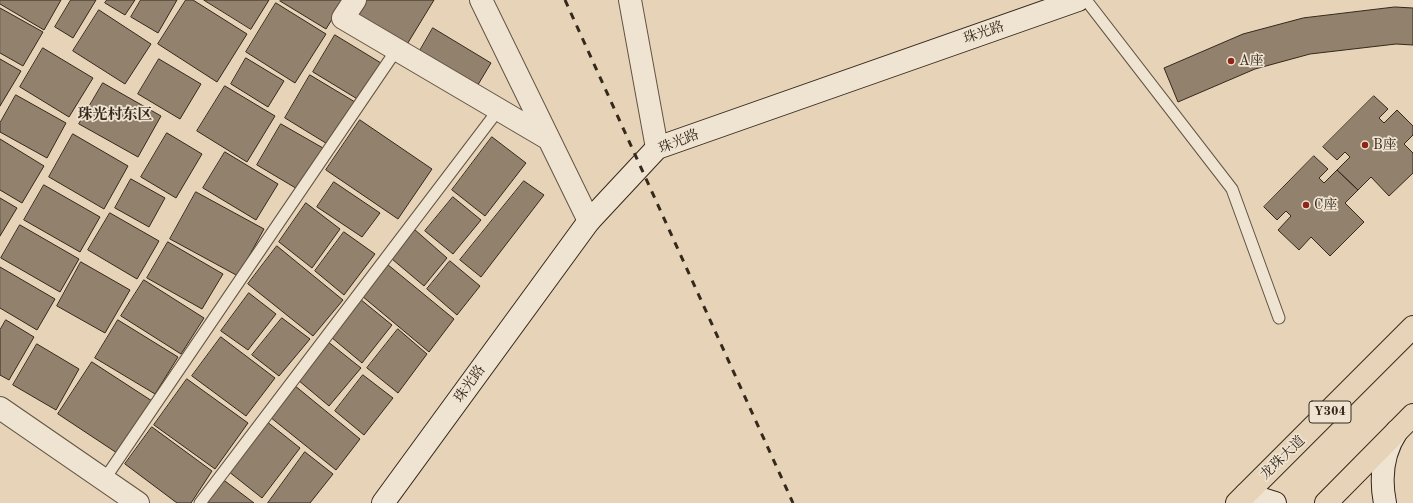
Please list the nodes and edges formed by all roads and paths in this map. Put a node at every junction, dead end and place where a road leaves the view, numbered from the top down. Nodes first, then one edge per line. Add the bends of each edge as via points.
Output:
1 (355, 0) edge
2 (481, 0) edge
3 (630, 0) edge
4 (1078, 0) edge
5 (1086, 0) edge
6 (397, 49) junction
7 (499, 109) junction
8 (547, 138) junction
9 (657, 148) junction
10 (589, 221) junction
11 (1279, 318) dead end
12 (1413, 327) edge
13 (0, 408) edge
14 (1413, 415) edge
15 (1398, 431) junction
16 (104, 480) junction
17 (1247, 500) edge
18 (138, 503) edge
19 (200, 503) edge
20 (383, 503) edge
21 (1275, 503) edge
22 (1326, 503) edge
23 (1385, 503) edge

1 - 6 main road via 343,18
2 - 8 main road
3 - 9 main road
4 - 9 main road, 珠光路
5 - 11 lane via 1232,189
6 - 7 main road
6 - 16 lane
7 - 8 main road
7 - 19 lane
8 - 10 main road
9 - 10 main road, 珠光路
10 - 20 main road, 珠光路
12 - 17 main road, 龙珠大道 / Y304
13 - 16 main road
14 - 15 main road
15 - 22 main road
15 - 23 main road via 1388,448 1383,470
16 - 18 main road
17 - 21 main road, Y304

